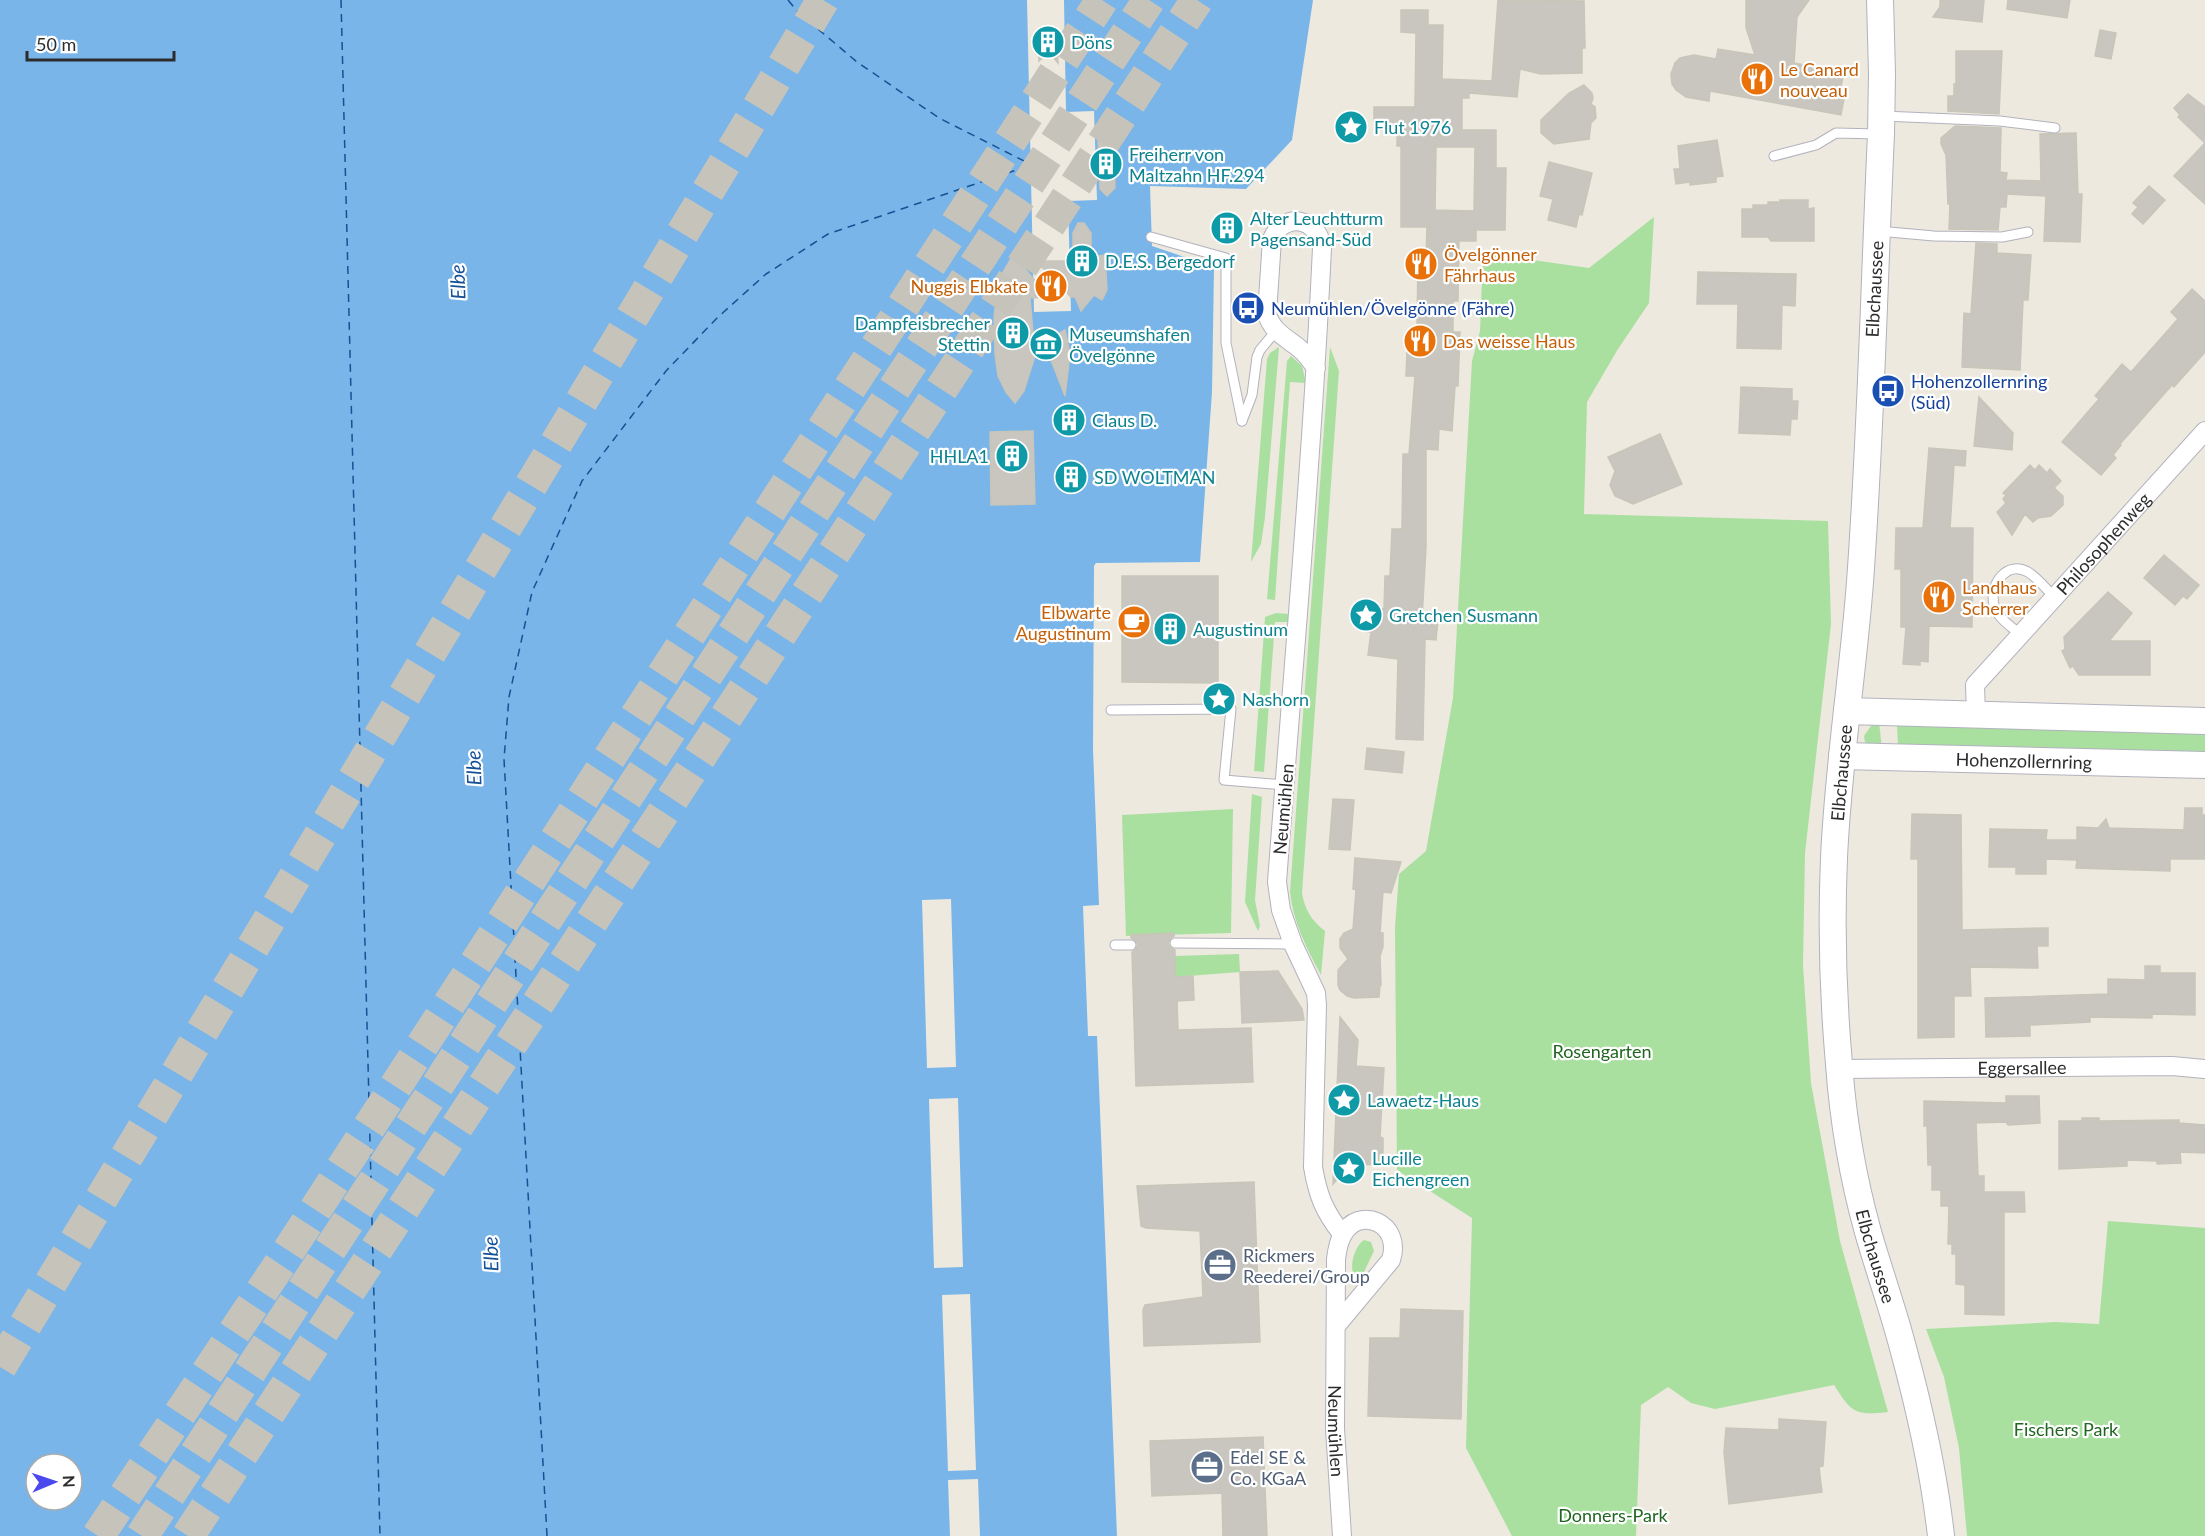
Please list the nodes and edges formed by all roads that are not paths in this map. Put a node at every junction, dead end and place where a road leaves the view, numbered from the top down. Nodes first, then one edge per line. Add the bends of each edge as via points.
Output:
1 (1880, 0) edge
2 (1881, 125) junction
3 (2055, 128) dead end
4 (1774, 156) dead end
5 (1876, 230) junction
6 (2028, 232) dead end
7 (1151, 237) dead end
8 (1276, 331) junction
9 (1316, 369) junction
10 (2205, 431) edge
11 (2055, 598) junction
12 (2021, 635) junction
13 (1111, 710) dead end
14 (1847, 711) junction
15 (1976, 716) junction
16 (2205, 721) edge
17 (1842, 756) junction
18 (2205, 765) edge
19 (1285, 785) junction
20 (1175, 943) dead end
21 (1293, 944) junction
22 (1115, 945) dead end
23 (1131, 945) dead end
24 (1839, 1069) junction
25 (2205, 1069) edge
26 (1342, 1234) junction
27 (1336, 1326) junction
28 (1342, 1536) edge
29 (1941, 1536) edge

1 - 2 main road, Elbchaussee
2 - 3 lane via 2001,121
2 - 4 lane via 1836,132 1816,146
2 - 5 main road, Elbchaussee
5 - 6 lane via 2002,237
5 - 14 main road, Elbchaussee via 1863,526
7 - 8 lane via 1226,258 1226,343 1242,421 1252,395 1257,357
8 - 9 street via 1301,350
8 - 9 street, Neumühlen via 1267,314 1272,239 1286,223 1301,222 1316,231 1321,242
9 - 19 street, Neumühlen
10 - 11 street, Philosophenweg
11 - 12 street, Philosophenweg
11 - 12 lane via 2021,570 2004,573 1995,582 1994,606
12 - 15 street, Philosophenweg via 1975,685
13 - 19 lane via 1230,709 1224,780
14 - 15 main road
14 - 17 main road, Elbchaussee
15 - 16 main road
17 - 18 main road, Hohenzollernring
17 - 24 main road, Elbchaussee via 1833,896
19 - 21 street, Neumühlen via 1277,882
20 - 21 lane
21 - 26 street, Neumühlen via 1316,993 1312,1148 1317,1190 1323,1208
22 - 23 lane
24 - 25 street, Eggersallee
24 - 29 main road, Elbchaussee via 1858,1188 1916,1397
26 - 27 street, Neumühlen via 1336,1259
26 - 27 street via 1363,1220 1378,1222 1391,1235 1393,1252 1391,1260
27 - 28 street, Neumühlen via 1335,1430

